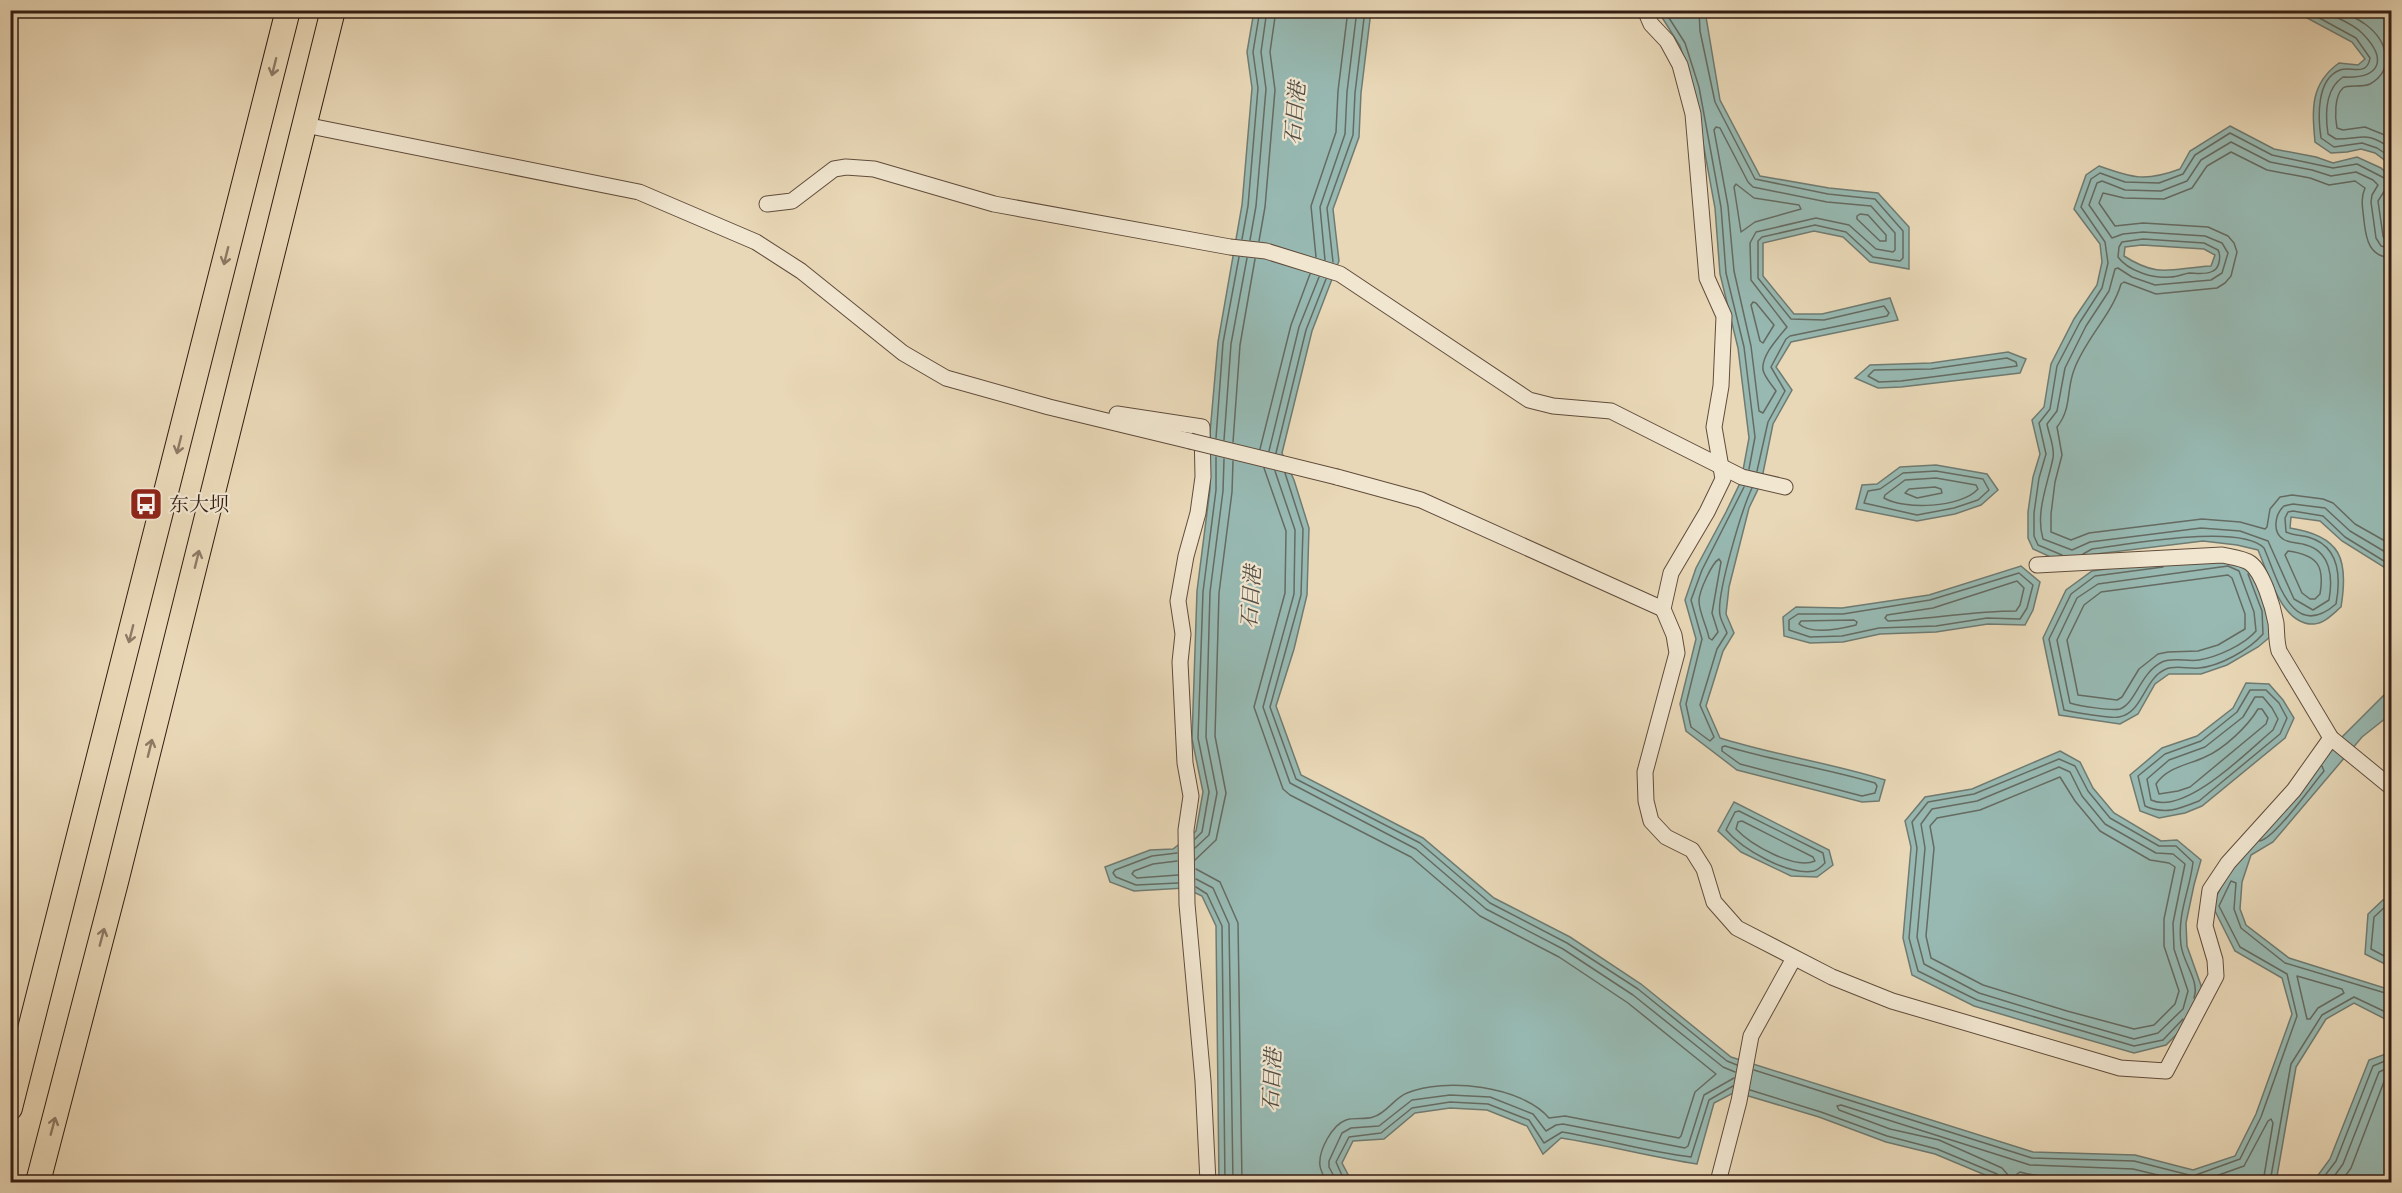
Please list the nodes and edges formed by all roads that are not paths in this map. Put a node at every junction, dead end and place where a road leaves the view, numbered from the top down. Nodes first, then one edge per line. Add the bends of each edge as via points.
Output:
1 (288, 10) edge
2 (333, 10) edge
3 (1645, 10) edge
4 (305, 125) junction
5 (767, 204) dead end
6 (1049, 407) junction
7 (1721, 467) junction
8 (1785, 487) dead end
9 (2037, 565) dead end
10 (1663, 609) junction
11 (2331, 738) junction
12 (2391, 788) edge
13 (1794, 958) junction
14 (10, 1108) edge
15 (38, 1182) edge
16 (1208, 1182) edge
17 (1718, 1182) edge

1 -> 14 main road
2 - 4 main road
3 - 7 street via 1680,65 1693,114 1707,278 1724,316 1721,386 1714,427
4 - 6 street via 639,192 756,242 801,271 903,354 946,378
15 -> 4 main road
5 - 7 street via 792,201 834,169 846,166 873,169 994,204 1266,251 1340,274 1529,400 1611,411
6 - 10 street, bridge via 1421,500
6 - 16 street via 1202,427 1202,486 1178,601 1183,634 1180,662 1185,763 1191,796 1186,830 1187,904
7 - 8 street via 1742,477
7 - 10 street via 1724,479 1671,573
9 - 11 street via 2222,555 2247,561 2264,586 2279,651
10 - 13 street via 1677,653 1645,772 1651,821 1666,837 1692,850 1704,869 1714,902 1737,928
11 - 12 street
11 - 13 street via 2295,790 2228,863 2210,890 2205,926 2216,976 2166,1071 2120,1068 1977,1027 1892,1001
13 - 17 street via 1751,1036

